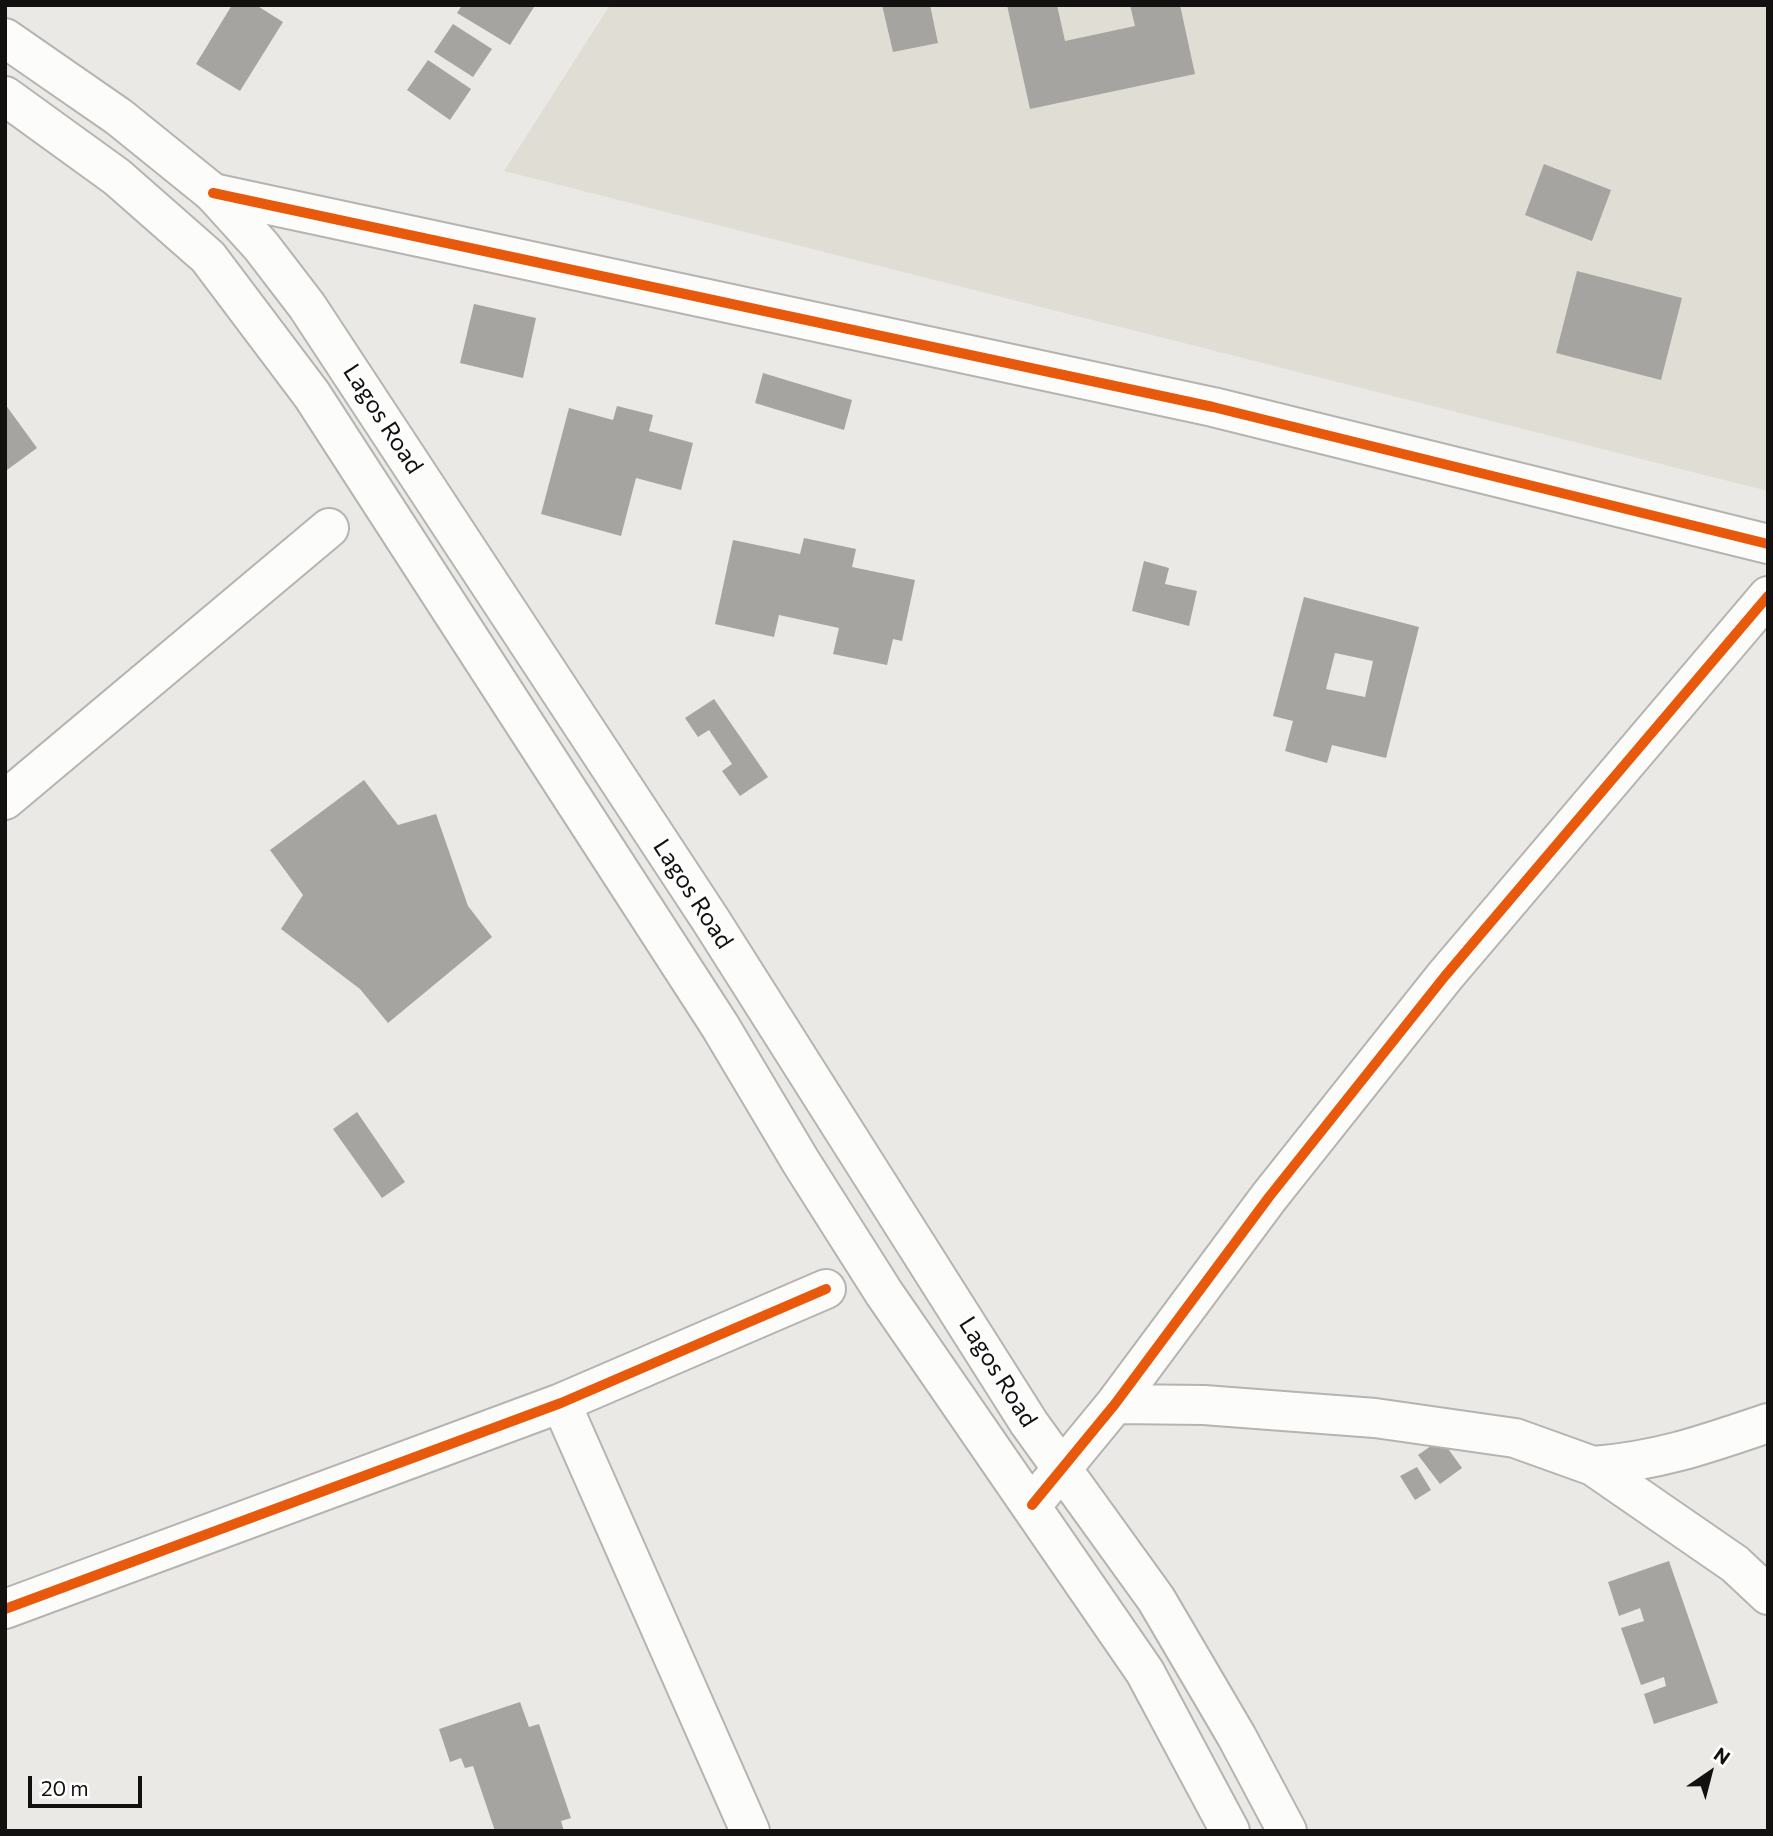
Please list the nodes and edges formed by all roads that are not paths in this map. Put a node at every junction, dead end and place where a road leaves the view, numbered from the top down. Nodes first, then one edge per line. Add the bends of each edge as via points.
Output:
1 (5, 38) edge
2 (5, 96) edge
3 (214, 193) junction
4 (329, 528) dead end
5 (1768, 544) edge
6 (1768, 596) edge
7 (5, 800) edge
8 (826, 1289) dead end
9 (561, 1403) junction
10 (1115, 1404) junction
11 (1768, 1423) edge
12 (1593, 1466) junction
13 (1061, 1468) junction
14 (1032, 1505) junction
15 (1768, 1595) edge
16 (5, 1609) edge
17 (750, 1831) edge
18 (1230, 1831) edge
19 (1287, 1831) edge

1 - 3 street, Lagos Road via 119,117
2 - 14 street, Lagos Road via 170,220 208,257 277,346 449,603 720,1026 884,1293
3 - 5 street via 1213,407
3 - 13 street, Lagos Road via 261,246 347,365 710,919
4 - 7 street
6 - 10 street via 1445,976 1269,1197
8 - 9 street
9 - 16 street
9 - 17 street
10 - 12 street via 1204,1405 1375,1418 1515,1438
10 - 13 street
11 - 12 street via 1681,1453
12 - 15 street via 1735,1564
13 - 14 street
13 - 19 street, Lagos Road via 1156,1599
14 - 18 street, Lagos Road via 1145,1672

